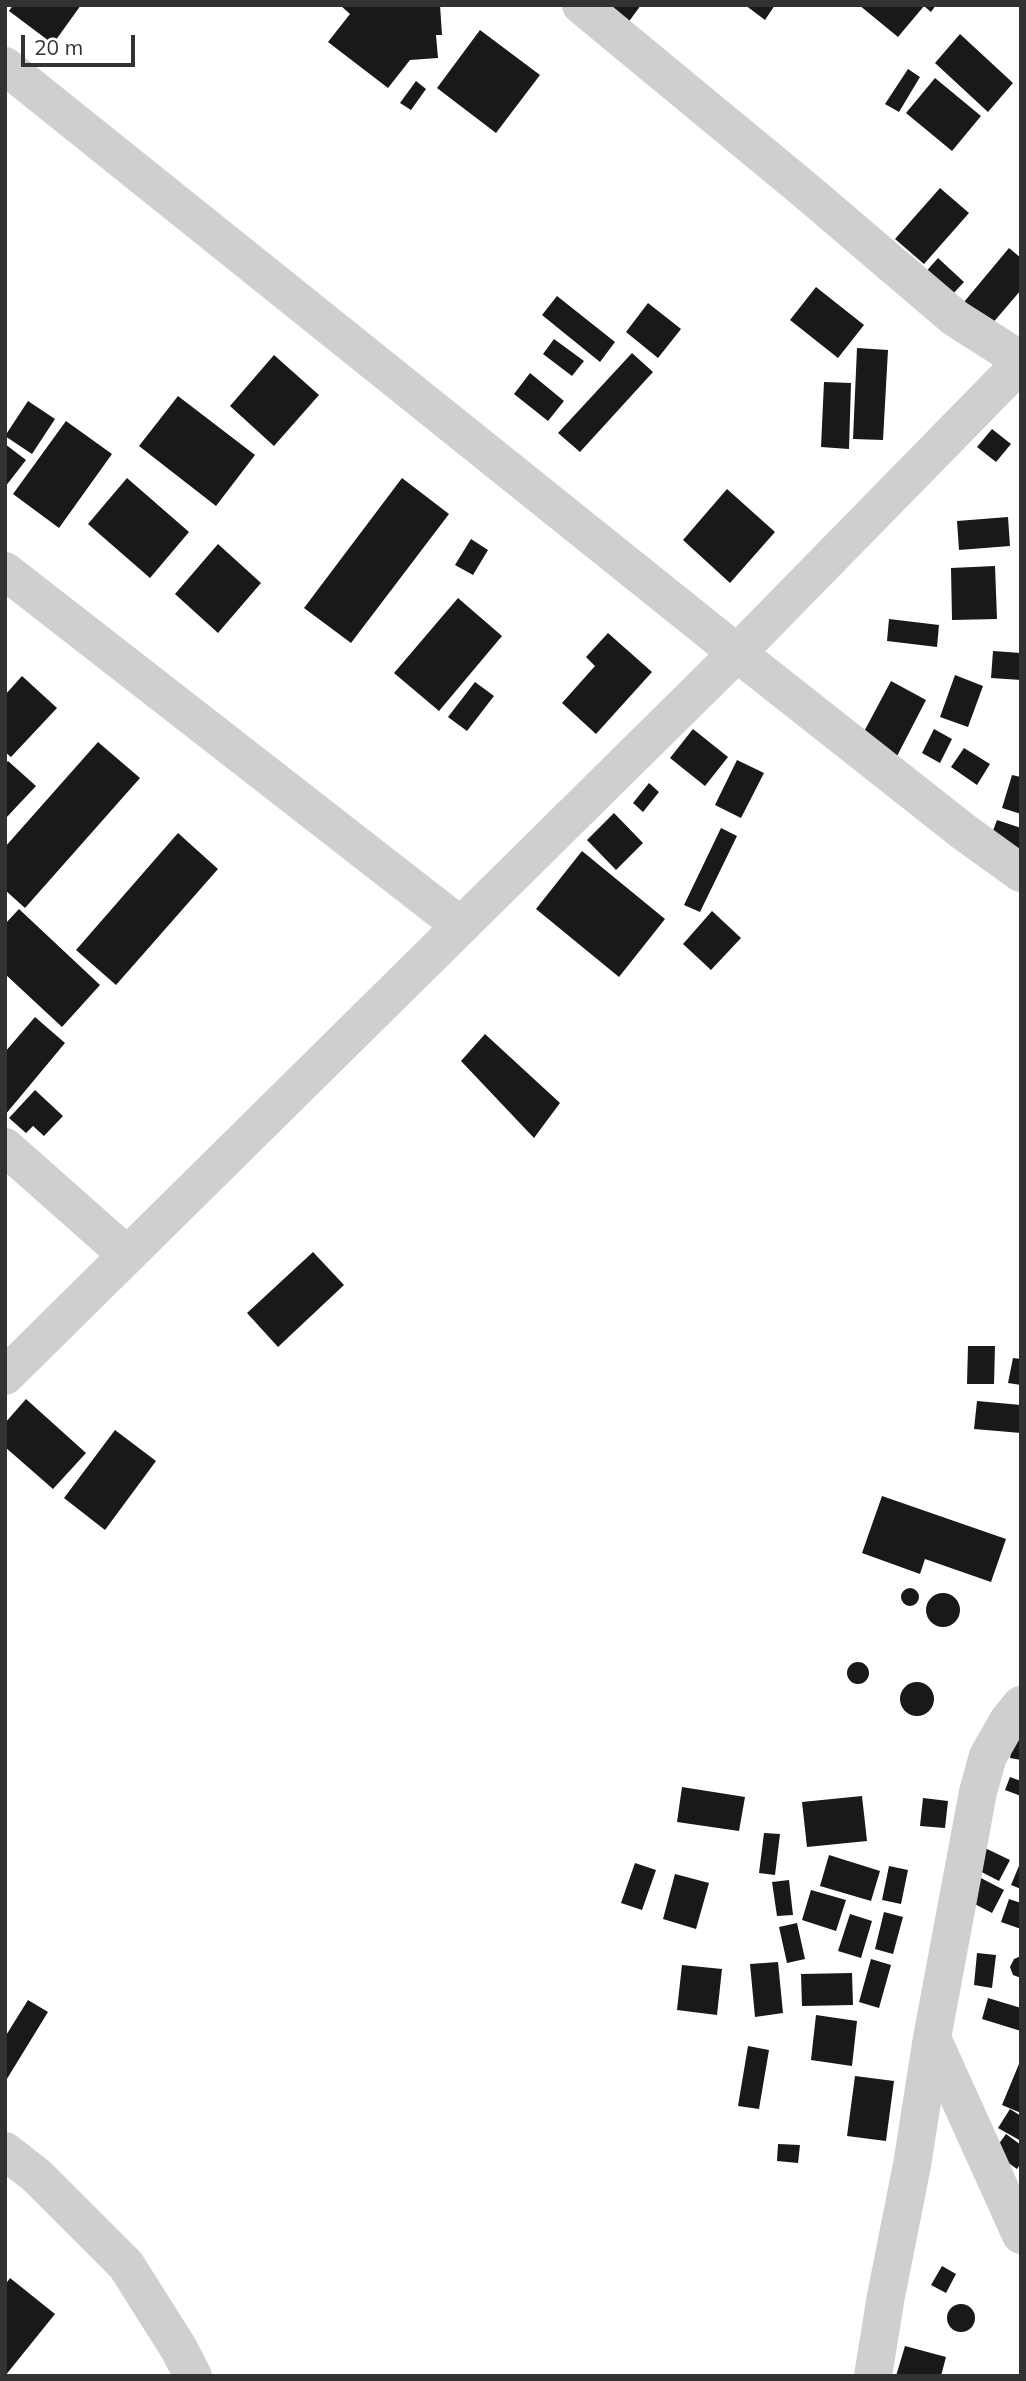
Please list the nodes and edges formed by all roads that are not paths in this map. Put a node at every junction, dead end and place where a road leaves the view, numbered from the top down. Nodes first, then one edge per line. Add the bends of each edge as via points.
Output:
1 (581, 5) edge
2 (5, 66) edge
3 (1021, 362) edge
4 (5, 571) edge
5 (737, 653) junction
6 (1021, 873) edge
7 (461, 926) junction
8 (5, 1147) edge
9 (127, 1255) junction
10 (5, 1376) edge
11 (1021, 1705) edge
12 (932, 2038) junction
13 (5, 2151) edge
14 (1021, 2235) edge
15 (193, 2376) edge
16 (873, 2376) edge

1 - 3 street via 955,318
2 - 5 street
3 - 5 street
4 - 7 street
5 - 6 street
5 - 7 street
7 - 9 street
8 - 9 street
9 - 10 street
11 - 12 street via 989,1756 978,1792
12 - 14 street
12 - 16 street
13 - 15 street via 37,2176 126,2265

